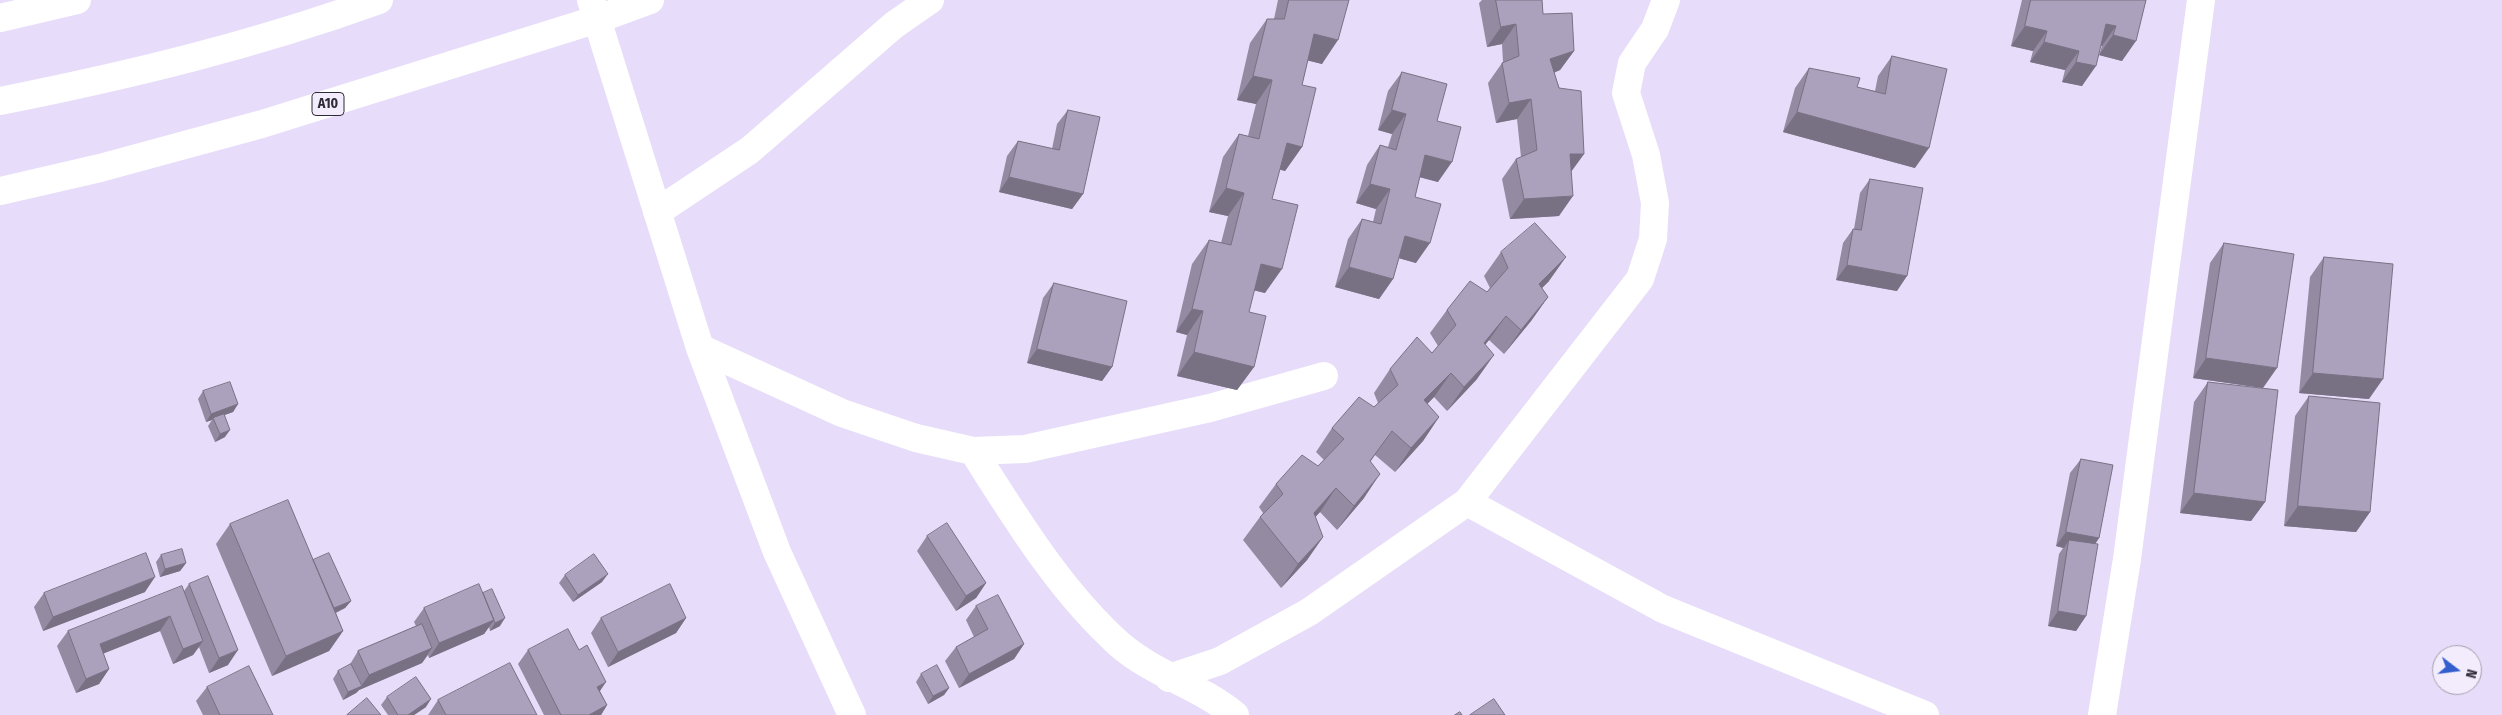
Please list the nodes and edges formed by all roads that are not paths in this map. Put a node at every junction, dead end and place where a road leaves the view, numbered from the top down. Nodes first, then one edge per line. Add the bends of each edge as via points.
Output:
1 (77, 0) edge
2 (379, 0) edge
3 (650, 0) edge
4 (930, 0) edge
5 (1666, 0) edge
6 (2201, 0) edge
7 (594, 10) edge
8 (0, 18) edge
9 (0, 101) edge
10 (0, 191) edge
11 (657, 212) junction
12 (700, 348) junction
13 (1324, 376) dead end
14 (973, 451) junction
15 (1467, 502) junction
16 (1170, 678) junction
17 (851, 715) edge
18 (1235, 715) edge
19 (1925, 715) edge
20 (2102, 715) edge

1 - 8 street
2 - 9 street via 232,49
3 - 7 street, A10
4 - 11 street via 894,25 750,150
5 - 15 street via 1655,29 1632,62 1626,93 1646,155 1655,203 1653,239 1640,279
6 - 20 street via 2127,560
7 - 10 street, A10 via 262,124
7 - 11 street
11 - 12 street
12 - 14 street via 842,413 916,438
12 - 17 street via 777,552
13 - 14 street via 1210,408 1033,448
14 - 16 street via 1018,520 1077,600 1120,644
15 - 16 street via 1309,612 1220,661
15 - 19 street via 1663,609
16 - 18 street via 1220,703

